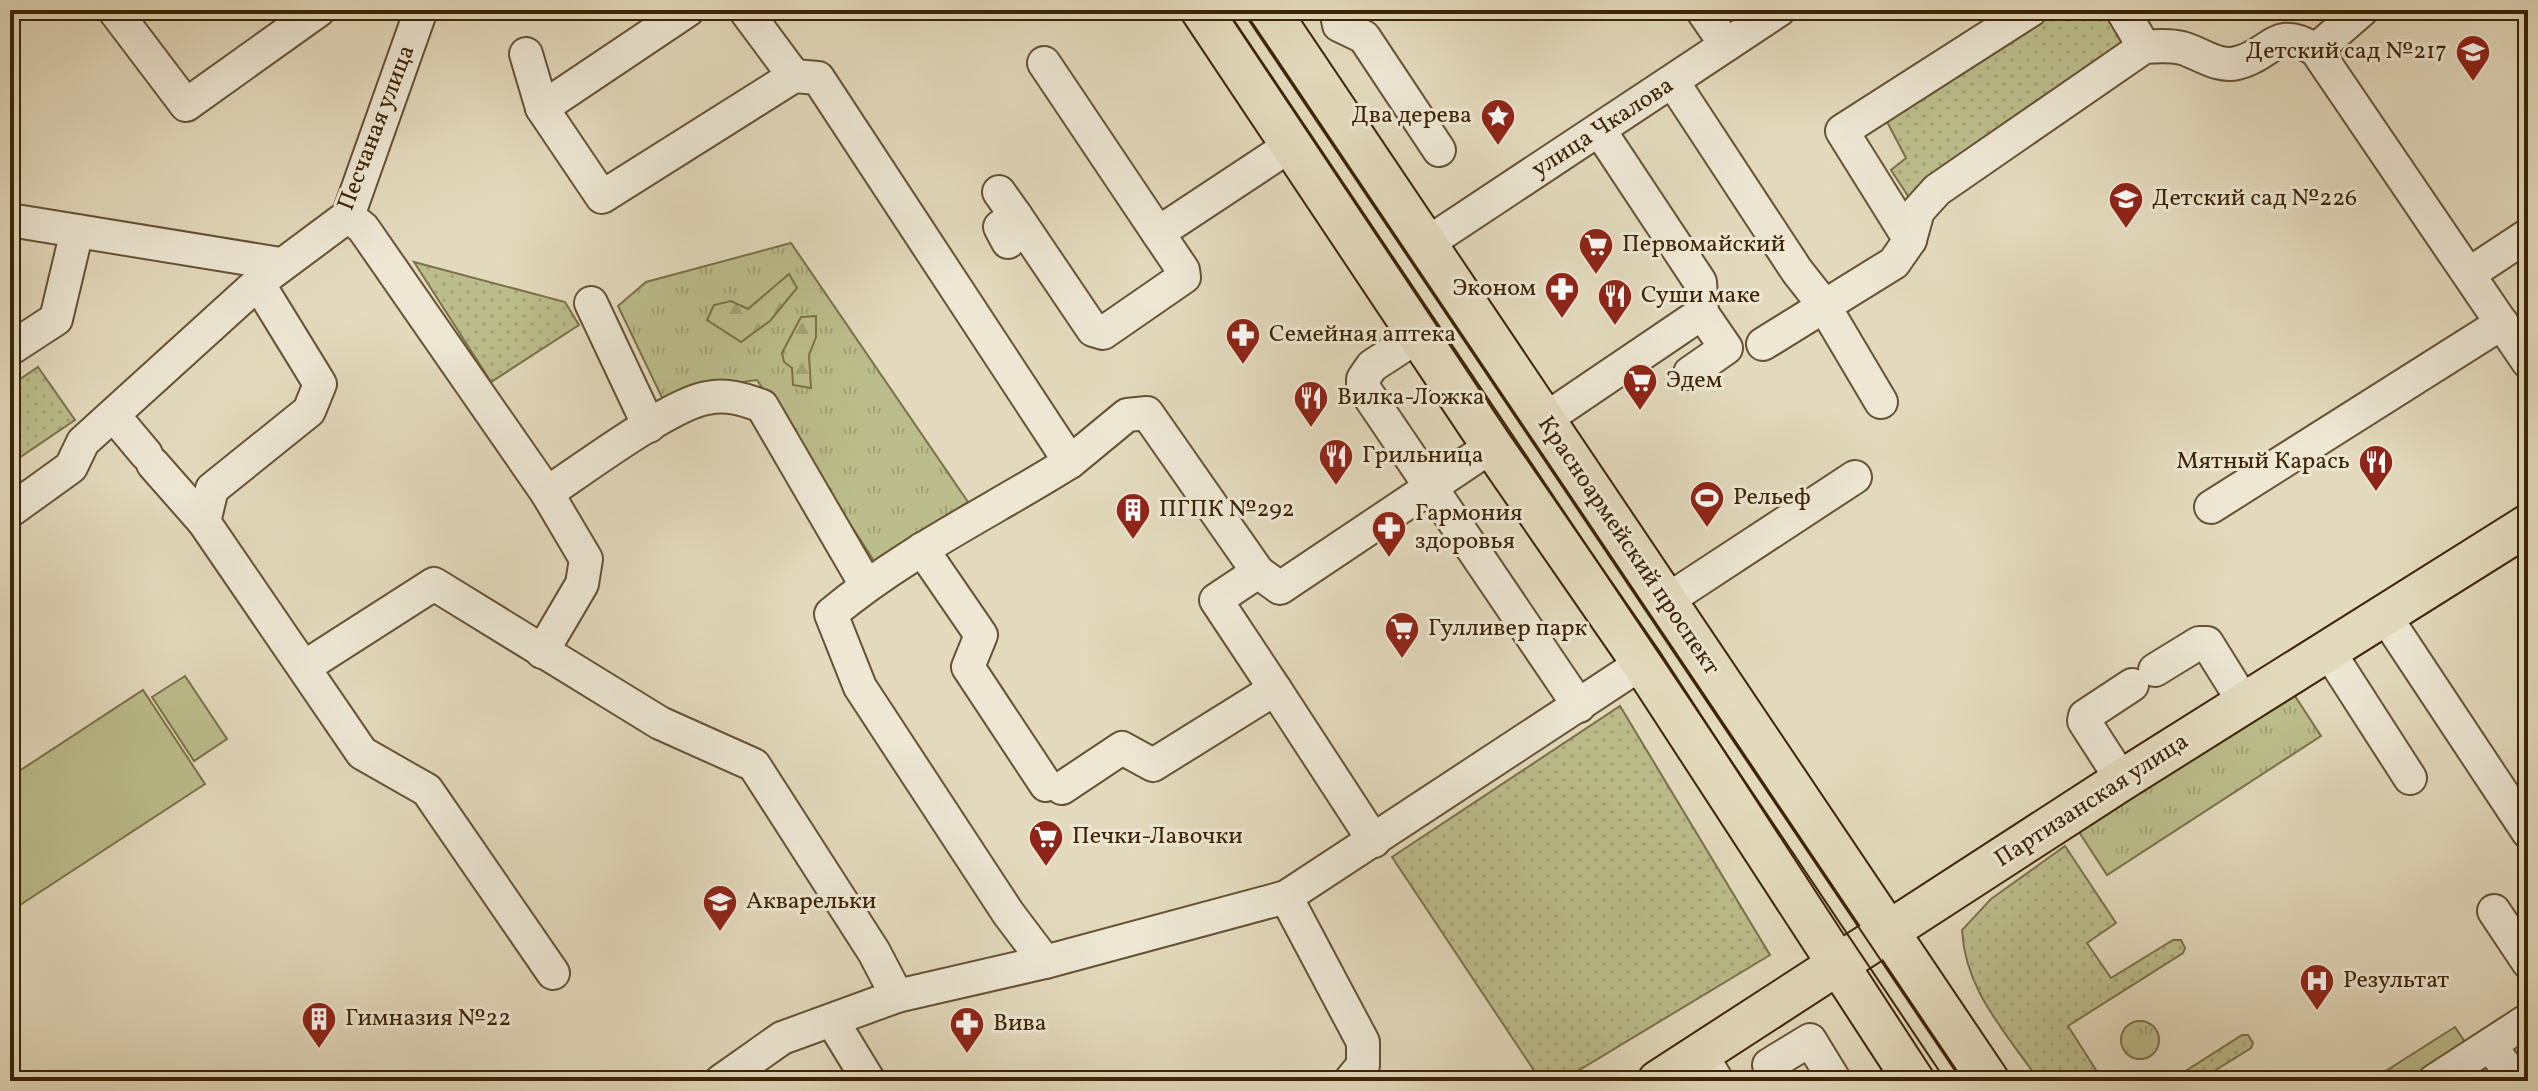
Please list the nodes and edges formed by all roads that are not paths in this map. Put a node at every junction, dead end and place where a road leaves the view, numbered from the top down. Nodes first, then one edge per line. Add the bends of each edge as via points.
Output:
1 (114, 10) edge
2 (319, 10) edge
3 (421, 10) edge
4 (688, 10) edge
5 (745, 10) edge
6 (1201, 10) edge
7 (1269, 10) edge
8 (1702, 10) edge
9 (1779, 10) edge
10 (2031, 10) edge
11 (2362, 10) edge
12 (1338, 18) edge
13 (2138, 23) edge
14 (1726, 45) junction
15 (2316, 50) junction
16 (1298, 53) junction
17 (526, 54) dead end
18 (1044, 63) dead end
19 (794, 76) junction
20 (1673, 82) junction
21 (1321, 87) junction
22 (542, 108) junction
23 (1600, 131) junction
24 (1282, 132) junction
25 (1439, 150) dead end
26 (348, 216) junction
27 (1008, 216) dead end
28 (10, 220) edge
29 (77, 231) junction
30 (1158, 233) junction
31 (2528, 235) edge
32 (1910, 240) junction
33 (1426, 244) junction
34 (269, 273) junction
35 (2469, 274) junction
36 (591, 303) dead end
37 (1823, 304) junction
38 (1702, 313) junction
39 (2502, 323) junction
40 (1418, 336) junction
41 (1763, 344) dead end
42 (10, 349) edge
43 (2528, 362) edge
44 (1690, 373) dead end
45 (1881, 402) dead end
46 (115, 417) junction
47 (1544, 420) junction
48 (649, 426) junction
49 (1492, 446) junction
50 (1070, 462) junction
51 (1855, 477) dead end
52 (1431, 487) junction
53 (547, 493) junction
54 (2211, 507) dead end
55 (10, 511) edge
56 (204, 522) junction
57 (2528, 525) edge
58 (922, 549) junction
59 (1258, 572) junction
60 (866, 585) junction
61 (1666, 601) junction
62 (2385, 616) junction
63 (542, 652) junction
64 (2329, 652) junction
65 (1642, 663) junction
66 (306, 666) junction
67 (1275, 689) junction
68 (2245, 704) junction
69 (1579, 706) junction
70 (2410, 778) dead end
71 (2122, 780) junction
72 (2528, 832) edge
73 (1374, 841) junction
74 (1286, 897) junction
75 (2494, 911) dead end
76 (1888, 933) junction
77 (1045, 962) junction
78 (2528, 962) edge
79 (1837, 965) junction
80 (553, 973) dead end
81 (897, 996) junction
82 (2528, 1020) edge
83 (833, 1022) junction
84 (2490, 1045) junction
85 (1709, 1068) edge
86 (721, 1081) edge
87 (869, 1081) edge
88 (1350, 1081) edge
89 (1658, 1081) edge
90 (1779, 1081) edge
91 (1835, 1081) edge
92 (1914, 1081) edge
93 (1989, 1081) edge
94 (2434, 1081) edge
95 (2516, 1081) edge

1 - 2 street via 186,105
3 - 26 street, Песчаная улица
4 - 22 street
5 - 19 street
6 - 24 main road
7 - 16 main road, Красноармейский проспект
8 - 14 street
9 - 14 street, улица Чкалова
10 - 32 street via 1842,131
11 - 15 street
12 - 16 street
12 - 25 street via 1364,37
13 - 15 street via 2219,62 2237,63 2283,38 2297,38
13 - 32 street via 1937,190 1918,211
14 - 20 street, улица Чкалова
15 - 35 street
16 - 21 main road, Красноармейский проспект
17 - 22 street
18 - 30 street
19 - 22 street via 602,197
19 - 50 street via 818,78
20 - 23 street, улица Чкалова
20 - 37 street
21 - 24 main road
21 - 33 main road, Красноармейский проспект
23 - 33 street, улица Чкалова
23 - 38 street via 1700,282
24 - 30 street
24 - 40 main road
26 - 34 street, Песчаная улица
26 - 53 street via 363,228
27 - 30 street via 1098,333 1184,277
28 - 29 street
29 - 34 street
29 - 42 street via 56,319
31 - 35 street
32 - 37 street via 1894,263
33 - 47 main road, Красноармейский проспект
34 - 46 street, Песчаная улица via 130,396
34 - 56 street via 320,384 309,411 212,489
35 - 39 street
36 - 48 street
37 - 41 street
37 - 45 street
38 - 44 street via 1726,348
38 - 47 street
39 - 43 street
39 - 54 street
40 - 49 main road
40 - 52 street via 1372,366 1363,387
46 - 55 street, Песчаная улица via 83,442 71,467
46 - 56 street
47 - 61 main road, Красноармейский проспект
48 - 53 street
48 - 60 street via 704,398 733,396 762,406
49 - 52 street
49 - 65 main road
50 - 58 street
50 - 59 street via 1127,415 1147,413
51 - 61 street
52 - 59 street via 1280,588
52 - 69 street
53 - 63 street via 586,559 582,584
56 - 66 street
57 - 62 main road, Партизанская улица
58 - 60 street
58 - 67 street via 981,635 968,667 1054,786 1122,748 1153,765
59 - 67 street via 1216,600
60 - 77 street via 831,614 860,687
61 - 76 main road, Красноармейский проспект
62 - 64 main road, Партизанская улица
62 - 72 street
63 - 66 street via 434,584
63 - 81 street via 660,723 754,765
64 - 68 main road, Партизанская улица
64 - 70 street
65 - 69 street
65 - 79 main road
66 - 80 street via 362,753 427,790
67 - 73 street
68 - 71 main road, Партизанская улица
68 - 71 street via 2207,643 2199,643 2085,716
69 - 73 street
71 - 76 main road, Партизанская улица
73 - 74 street
74 - 77 street
74 - 88 street via 1363,1042 1363,1065
75 - 78 street
76 - 79 main road, Партизанская улица
76 - 93 main road, Красноармейский проспект
77 - 81 street
79 - 85 main road, Партизанская улица
79 - 92 main road
81 - 83 street
82 - 84 street
83 - 86 street via 782,1038
83 - 87 street
84 - 94 street
84 - 95 street
85 - 89 main road, Партизанская улица
90 - 91 street via 1769,1065 1810,1040

